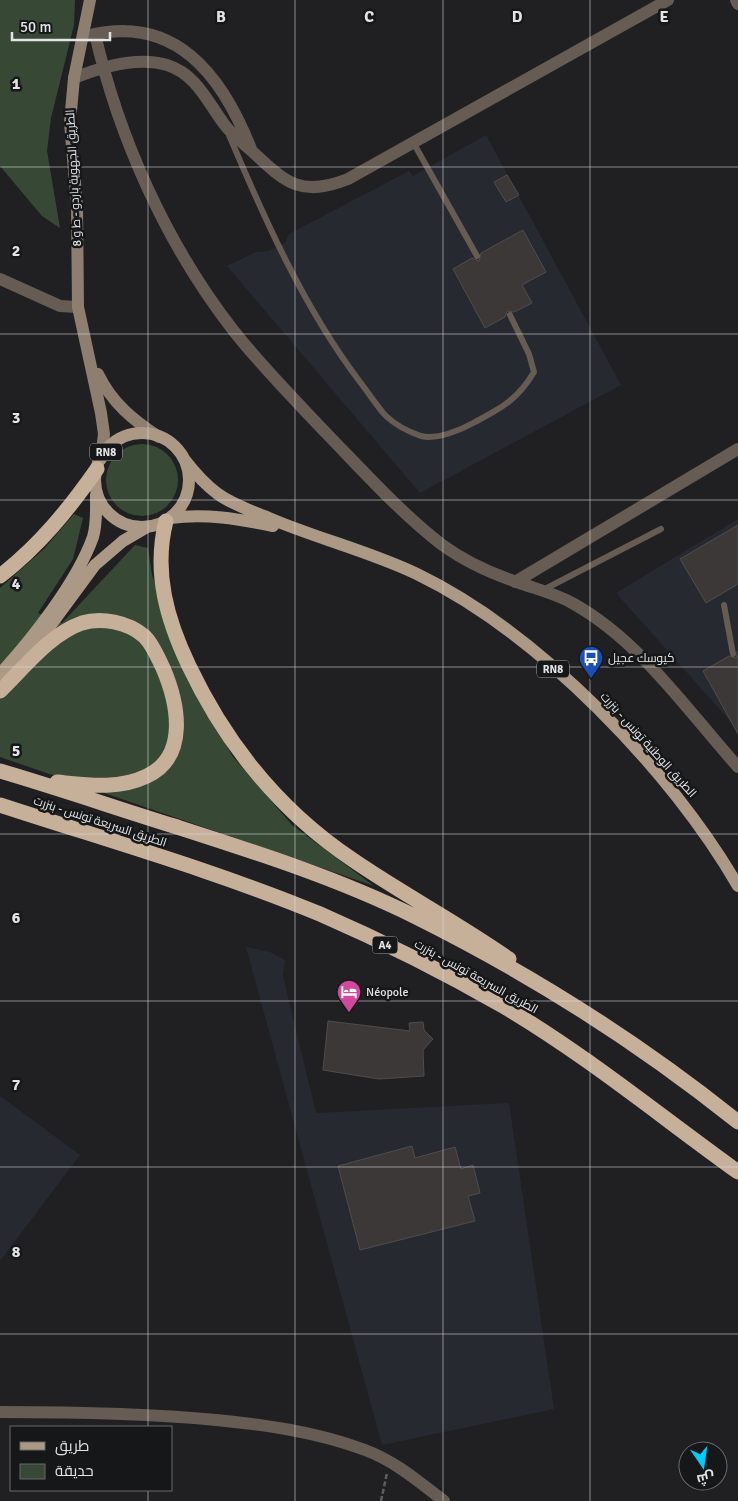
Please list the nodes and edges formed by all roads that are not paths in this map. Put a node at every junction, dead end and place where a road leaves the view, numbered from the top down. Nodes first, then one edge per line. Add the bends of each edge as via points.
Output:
1 (90, 0) edge
2 (668, 0) edge
3 (736, 0) edge
4 (738, 4) edge
5 (89, 36) junction
6 (103, 68) junction
7 (74, 78) junction
8 (225, 125) junction
9 (413, 142) junction
10 (252, 151) junction
11 (477, 256) dead end
12 (0, 279) edge
13 (78, 307) junction
14 (510, 315) dead end
15 (89, 356) junction
16 (159, 437) junction
17 (738, 449) edge
18 (184, 459) junction
19 (99, 464) junction
20 (96, 488) junction
21 (168, 520) junction
22 (148, 527) junction
23 (661, 529) dead end
24 (305, 533) junction
25 (0, 576) edge
26 (515, 582) junction
27 (542, 590) junction
28 (724, 605) dead end
29 (733, 654) dead end
30 (0, 674) edge
31 (0, 689) edge
32 (738, 767) edge
33 (0, 772) edge
34 (29, 780) junction
35 (0, 805) edge
36 (738, 886) edge
37 (586, 1012) junction
38 (738, 1122) edge
39 (735, 1171) edge
40 (0, 1412) edge
41 (444, 1501) edge

1 - 5 main road, الطريق الجهوية باردو - ط و 8
2 - 9 street
3 - 4 street
5 - 6 street
5 - 7 main road, الطريق الجهوية باردو - ط و 8
5 - 10 street via 125,30 142,31 182,50 220,87 234,108
6 - 7 street
6 - 8 street via 148,62 168,65 187,75 203,91
6 - 26 street via 126,136 171,232 203,287 234,330 289,394 405,513 442,544 479,568
7 - 13 main road, الطريق الجهوية باردو - ط و 8 via 70,122 77,207
8 - 10 street
8 - 14 lane via 271,230 316,314 344,360 386,416 404,429 423,436 462,429 505,406 523,390 534,372
9 - 10 street via 348,179 314,189 295,186 278,176
9 - 11 lane
12 - 13 street via 60,306
13 - 15 main road, الطريق الجهوية باردو - ط و 8
15 - 16 main road, الطريق الجهوية باردو - ط و 8 via 104,388 119,407
15 - 19 main road, الطريق الجهوية باردو - ط و 8 via 104,434
16 - 18 main road, الطريق الوطنية تونس - بنزرت / RN8 via 169,442
16 - 19 main road, RN8 via 139,434 120,439 109,448
17 - 26 street
18 - 21 main road via 189,485 186,498
18 - 24 main road, الطريق الوطنية تونس - بنزرت / RN8 via 200,479 219,494
19 - 20 main road, الطريق الوطنية تونس - بنزرت / RN8
19 - 25 highway, RN8 via 71,506
20 - 22 main road, الطريق الوطنية تونس - بنزرت / RN8 via 100,502 120,522
20 - 30 main road, الطريق الوطنية تونس - بنزرت / RN8 via 93,536 82,562 34,632
21 - 22 main road, الطريق الوطنية تونس - بنزرت / RN8
21 - 24 main road, الطريق الوطنية تونس - بنزرت / RN8 via 196,515 229,517
21 - 37 highway via 160,542 160,579 168,613 203,695 227,736 257,775 312,829 351,860 485,942
22 - 31 main road, الطريق الوطنية تونس - بنزرت / RN8 via 123,541 95,565
23 - 27 lane
24 - 36 main road, الطريق الوطنية تونس - بنزرت / RN8 via 371,555 425,578 473,605 526,646 588,699 680,799
26 - 27 street
27 - 32 street via 577,605 622,638
28 - 29 lane
31 - 34 highway via 68,630 98,621 114,622 144,636 169,682 177,708 174,747 148,776 126,784 102,786
33 - 34 highway, الطريق السريعة تونس - بنزرت
34 - 37 highway, الطريق السريعة تونس - بنزرت via 263,855 358,892 414,916
35 - 39 highway, الطريق السريعة تونس - بنزرت / A4 via 260,891 382,943 502,1006 559,1041
37 - 38 highway, الطريق السريعة تونس - بنزرت via 645,1051
40 - 41 street via 140,1414 266,1424 366,1450 390,1462

